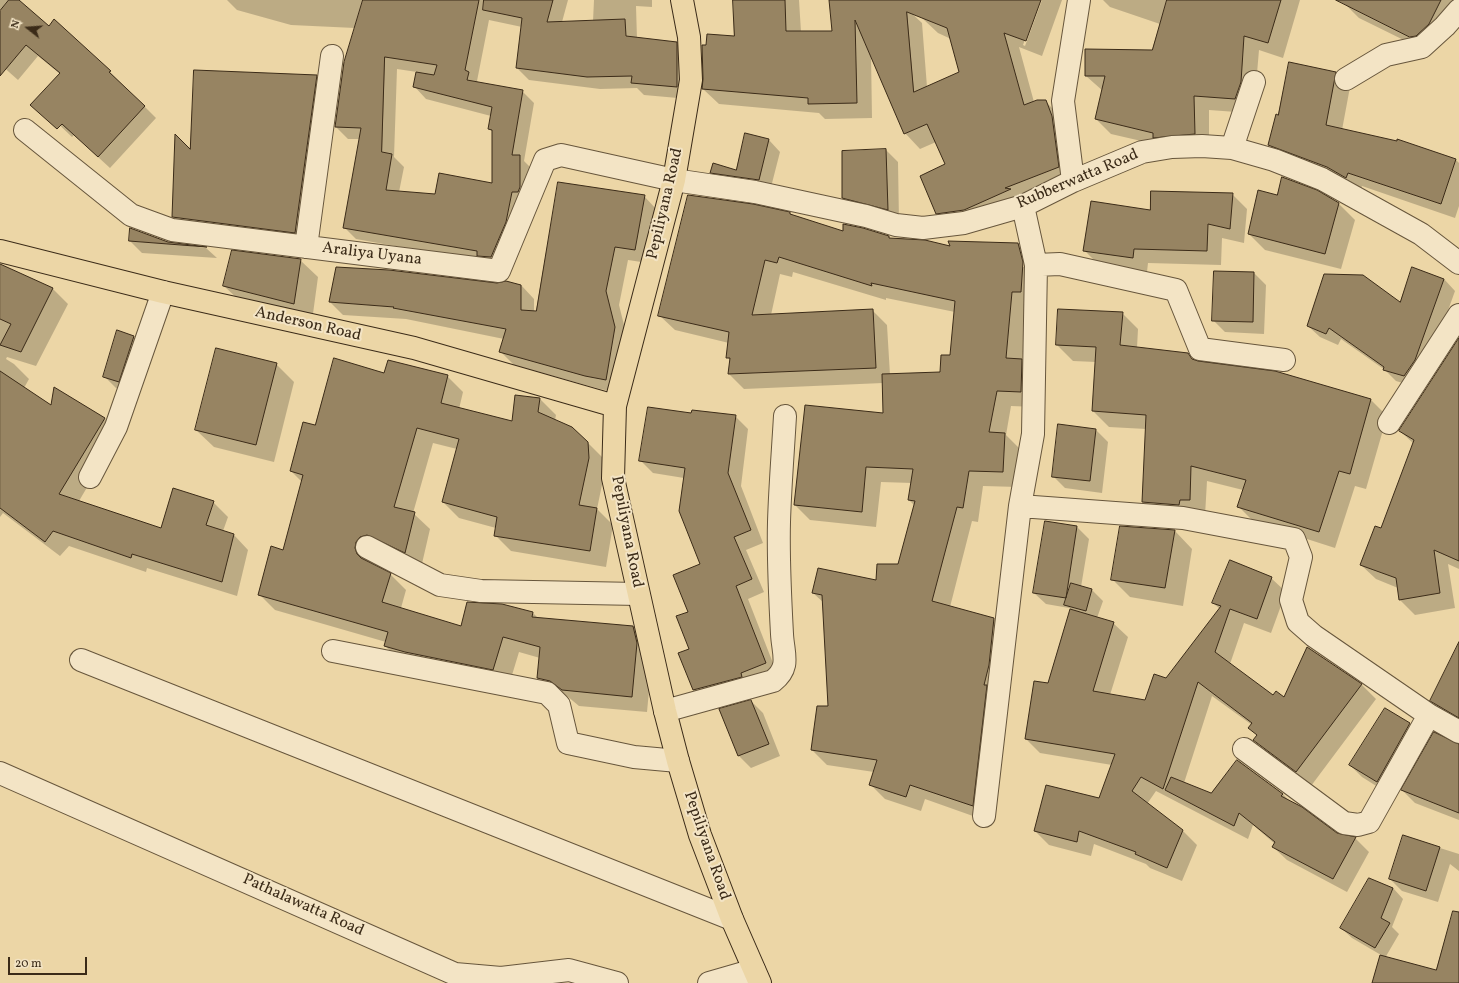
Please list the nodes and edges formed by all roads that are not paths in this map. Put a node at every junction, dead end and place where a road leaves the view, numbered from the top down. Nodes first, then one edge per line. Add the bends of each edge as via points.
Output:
1 (682, 0) edge
2 (1079, 0) edge
3 (1459, 10) edge
4 (332, 56) dead end
5 (1346, 79) dead end
6 (1254, 82) dead end
7 (25, 130) dead end
8 (1232, 148) junction
9 (674, 180) junction
10 (1074, 181) junction
11 (1023, 206) junction
12 (306, 247) junction
13 (0, 251) edge
14 (1459, 263) edge
15 (1036, 265) junction
16 (163, 292) junction
17 (1459, 315) edge
18 (1284, 360) dead end
19 (615, 406) junction
20 (785, 416) dead end
21 (1389, 423) dead end
22 (90, 477) dead end
23 (1020, 506) junction
24 (367, 547) dead end
25 (638, 594) junction
26 (333, 651) dead end
27 (81, 660) dead end
28 (665, 711) junction
29 (1429, 715) junction
30 (1459, 732) edge
31 (1244, 749) dead end
32 (678, 761) junction
33 (0, 773) edge
34 (984, 816) dead end
35 (732, 919) junction
36 (757, 976) edge
37 (617, 983) edge
38 (709, 983) edge

1 - 9 main road, Pepiliyana Road via 689,37 691,80
2 - 10 street via 1063,101
3 - 5 street via 1422,48 1386,55
4 - 12 street
6 - 8 street
7 - 12 street, Araliya Uyana via 131,215 172,230
8 - 10 street, Rubberwatta Road via 1172,146 1142,152
8 - 14 street, Rubberwatta Road via 1274,160 1322,179 1421,234
9 - 11 street, Rubberwatta Road via 754,192 896,225 923,228 964,223
9 - 12 street, Araliya Uyana via 561,155 545,160 499,271
9 - 19 main road, Pepiliyana Road
10 - 11 street, Rubberwatta Road
11 - 15 street
13 - 16 main road, Anderson Road
15 - 18 street via 1060,264 1176,290 1200,349
15 - 23 street via 1033,434
16 - 19 main road, Anderson Road via 414,348
16 - 22 street via 116,426
17 - 21 street
19 - 25 main road, Pepiliyana Road via 613,478
20 - 28 street via 779,522 781,623 785,666 773,681
23 - 29 street via 1183,518 1294,539 1301,557 1291,600 1298,622 1314,636
23 - 34 street
24 - 25 street via 440,585 481,591
25 - 28 main road, Pepiliyana Road
26 - 32 street via 547,693 559,704 568,743 634,757
27 - 35 street
28 - 32 main road, Pepiliyana Road
29 - 30 street
29 - 31 street via 1369,822 1358,825 1344,823
32 - 35 main road, Pepiliyana Road via 700,834
33 - 37 street, Pathalawatta Road via 455,974 501,978 569,970
35 - 36 main road, Pepiliyana Road
36 - 38 street

